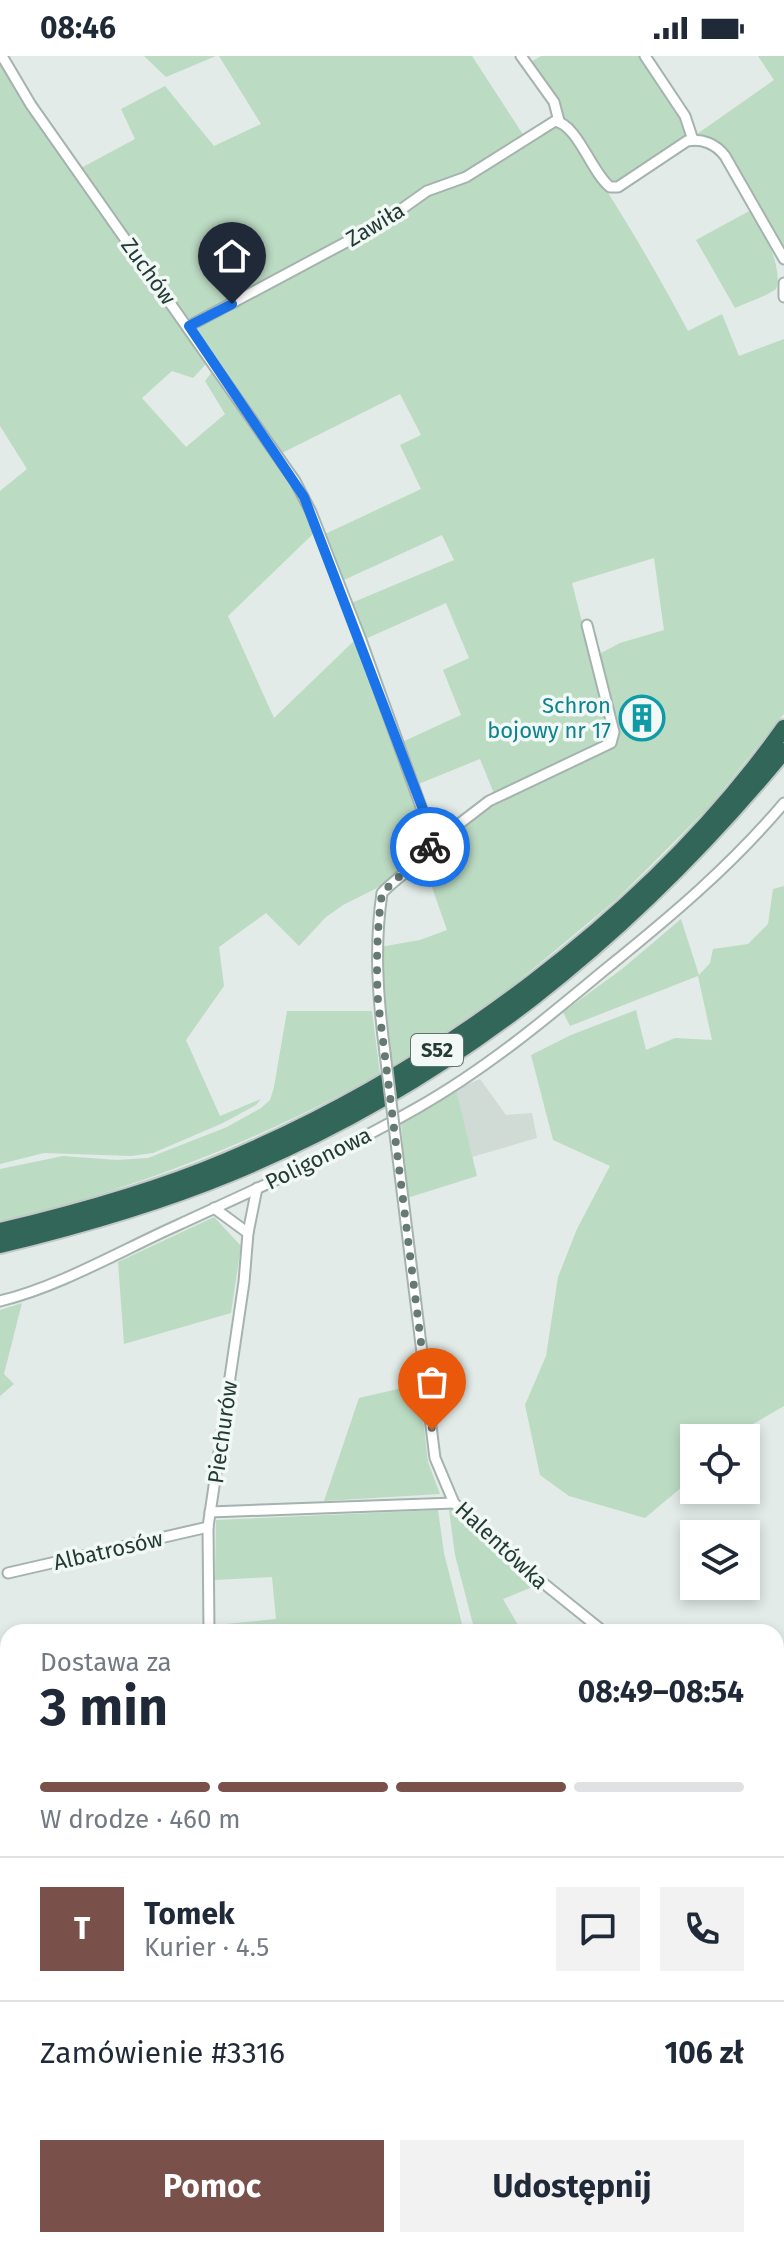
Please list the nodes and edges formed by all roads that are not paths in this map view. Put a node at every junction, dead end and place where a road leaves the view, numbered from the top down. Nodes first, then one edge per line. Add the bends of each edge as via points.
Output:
1 (2, 56) edge
2 (521, 56) edge
3 (645, 56) edge
4 (559, 121) junction
5 (693, 140) junction
6 (784, 259) edge
7 (784, 283) edge
8 (784, 297) edge
9 (189, 326) junction
10 (587, 625) dead end
11 (784, 728) edge
12 (784, 751) edge
13 (784, 803) edge
14 (433, 844) junction
15 (257, 1188) junction
16 (214, 1208) junction
17 (0, 1231) edge
18 (248, 1233) junction
19 (0, 1245) edge
20 (0, 1301) edge
21 (454, 1503) junction
22 (210, 1512) junction
23 (208, 1527) junction
24 (8, 1573) dead end
25 (209, 1624) edge
26 (594, 1624) edge

1 - 9 street, Zuchów via 31,105
2 - 4 street via 554,102
3 - 5 street via 685,116
4 - 5 street via 610,187
4 - 9 street, Zawiła
5 - 6 street via 713,145 725,156
7 - 8 street
9 - 14 street, Zuchów via 304,497
10 - 14 street via 613,740 489,801
11 - 17 highway, S52 via 725,804 631,898 474,1027 370,1091 225,1161 102,1204
12 - 19 highway, S52 via 734,812 629,918 493,1028 425,1073 298,1144 231,1174 107,1217
13 - 15 street, Poligonowa via 718,875 538,1026 420,1107
14 - 21 street, Halentówka, bridge via 382,893 377,983 435,1458
15 - 16 street, Poligonowa
15 - 18 street, Piechurów
16 - 18 street
16 - 20 street, Poligonowa via 38,1289
18 - 22 street, Piechurów
21 - 22 street
21 - 26 street, Halentówka
22 - 23 street, Piechurów
23 - 24 street, Albatrosów
23 - 25 street, Piechurów

